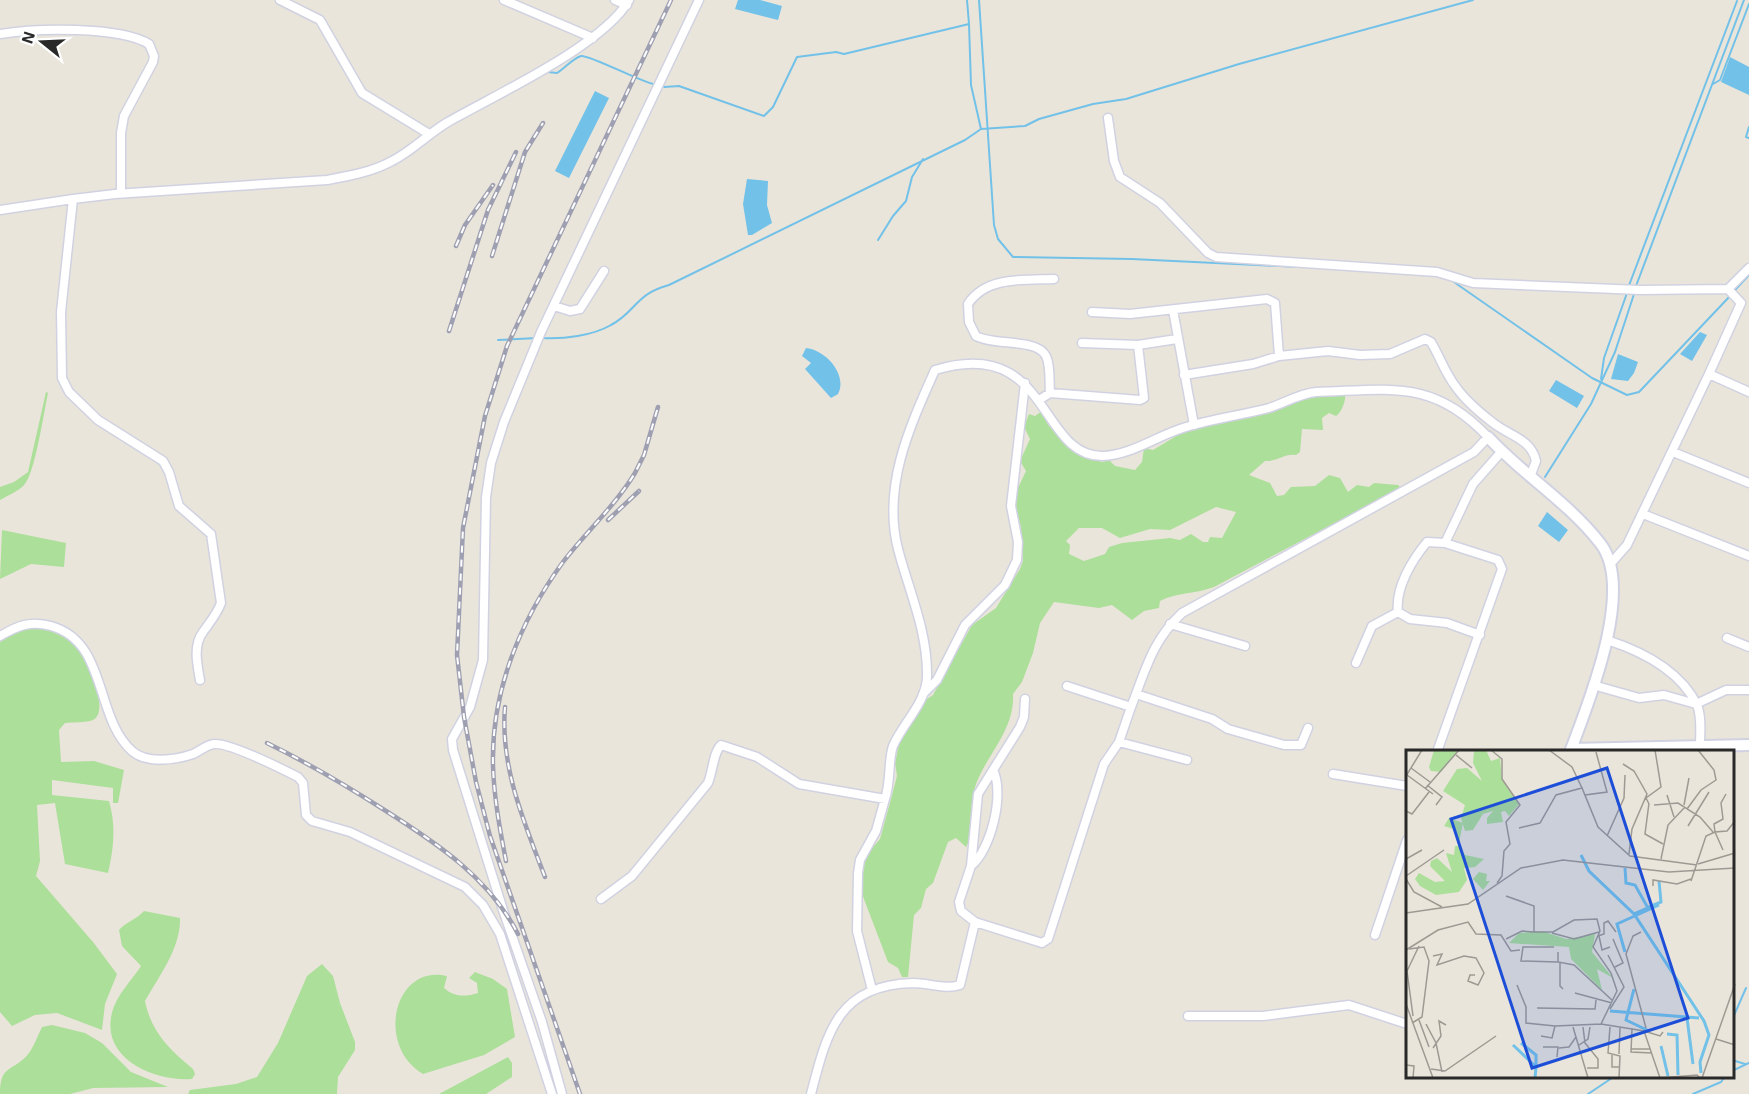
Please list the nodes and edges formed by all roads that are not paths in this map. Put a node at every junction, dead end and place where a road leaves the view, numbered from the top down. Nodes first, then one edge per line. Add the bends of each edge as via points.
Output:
1 (280, 0) edge
2 (504, 0) edge
3 (615, 0) edge
4 (699, 0) edge
5 (628, 2) edge
6 (0, 34) edge
7 (593, 38) junction
8 (1108, 118) dead end
9 (429, 134) junction
10 (121, 193) junction
11 (73, 199) junction
12 (0, 210) edge
13 (1749, 268) edge
14 (604, 271) dead end
15 (1054, 279) dead end
16 (1731, 292) junction
17 (1745, 302) edge
18 (554, 306) junction
19 (1173, 310) junction
20 (1092, 312) dead end
21 (1178, 339) junction
22 (1082, 343) dead end
23 (1138, 345) junction
24 (1280, 356) junction
25 (1709, 374) junction
26 (1184, 375) junction
27 (1025, 383) junction
28 (1749, 392) edge
29 (1050, 393) junction
30 (1039, 400) junction
31 (1194, 425) junction
32 (1488, 436) junction
33 (1502, 451) junction
34 (1673, 452) junction
35 (1530, 477) junction
36 (1749, 483) edge
37 (1643, 514) junction
38 (1445, 543) junction
39 (1749, 556) edge
40 (1612, 562) junction
41 (1398, 612) junction
42 (1170, 624) junction
43 (1480, 634) junction
44 (0, 636) edge
45 (1727, 638) dead end
46 (1607, 640) junction
47 (1245, 646) dead end
48 (1749, 647) edge
49 (1356, 663) dead end
50 (200, 680) dead end
51 (1593, 685) junction
52 (1067, 686) dead end
53 (1749, 690) edge
54 (923, 694) junction
55 (1136, 694) junction
56 (1025, 699) dead end
57 (1696, 704) junction
58 (1131, 706) junction
59 (1308, 728) dead end
60 (1119, 742) junction
61 (1749, 745) edge
62 (1700, 746) junction
63 (1438, 750) edge
64 (1570, 750) edge
65 (1638, 750) edge
66 (1187, 760) dead end
67 (993, 770) junction
68 (1333, 774) dead end
69 (1406, 786) edge
70 (885, 799) junction
71 (1406, 843) edge
72 (971, 866) junction
73 (601, 899) dead end
74 (975, 922) junction
75 (1375, 935) dead end
76 (872, 990) junction
77 (1188, 1016) dead end
78 (1406, 1024) edge
79 (552, 1094) edge
80 (562, 1094) edge
81 (811, 1094) edge

1 - 9 street via 320,20 362,93
2 - 7 street
3 - 5 street
4 - 18 street
5 - 7 street
6 - 10 street via 83,30 120,35 149,45 153,62 128,106 121,133
7 - 9 street
8 - 16 street via 1119,177 1160,203 1216,257 1437,272 1473,283
9 - 10 street via 394,160 356,175 242,188
10 - 11 street
11 - 12 street
11 - 50 street via 61,312 62,378 69,392 98,420 163,461 179,506 211,534 221,603 196,646
13 - 16 street
14 - 18 street via 580,309 570,311
15 - 29 street via 1009,280 979,290 968,304 971,329 983,340 1041,350 1047,357
16 - 17 street
17 - 25 street
18 - 80 street via 490,463 483,660 478,687 452,739
19 - 20 street
19 - 21 street
19 - 24 street via 1267,298 1275,303
21 - 23 street
21 - 26 street
22 - 23 street
23 - 29 street via 1144,398
24 - 26 street
24 - 35 street via 1328,351 1390,354 1425,339 1431,342 1464,396 1531,450 1536,461
25 - 28 street
25 - 34 street
26 - 31 street
27 - 30 street
27 - 54 street via 1011,506 1017,560 1005,585 965,625 937,680
27 - 54 street via 999,369 972,364 959,363 935,370 903,447 894,518 898,548 918,609 927,677
29 - 30 street
30 - 31 street via 1073,444 1102,456
31 - 32 street via 1267,408 1304,393 1409,390 1443,400 1470,417
32 - 33 street
32 - 42 street via 1474,452 1182,613
33 - 35 street
33 - 38 street via 1473,484
34 - 36 street
34 - 37 street
35 - 40 street via 1580,520
37 - 39 street
37 - 40 street via 1627,545
38 - 41 street via 1427,542 1412,560 1397,603
38 - 43 street via 1502,564
40 - 46 street via 1613,607
41 - 43 street via 1410,619 1447,623
41 - 49 street via 1372,626
42 - 47 street
42 - 55 street via 1153,647
43 - 63 street
44 - 79 street via 32,623 61,629 78,640 103,690 113,727 139,756 186,756 217,744 279,768 303,783 306,814 312,821 350,832 465,887 483,905 500,934
45 - 48 street
46 - 51 street
46 - 57 street via 1664,668 1677,678
51 - 57 street via 1639,698 1664,695
51 - 64 street
52 - 58 street
53 - 57 street via 1726,690
54 - 70 street via 892,748
55 - 58 street
55 - 59 street via 1212,719 1228,729 1284,745 1301,745
56 - 67 street via 1020,727
57 - 62 street
58 - 60 street
60 - 66 street
60 - 74 street via 1104,764 1048,939 1042,943
61 - 62 street
62 - 65 street
64 - 65 street
67 - 72 street via 978,794
67 - 72 street via 997,785 995,812 986,849
68 - 69 street
70 - 73 street via 799,784 757,757 721,745 716,750 708,783 632,876
70 - 76 street via 858,873 857,931
71 - 75 street
72 - 74 street via 959,902 961,911
74 - 76 street via 960,985 913,983
76 - 81 street via 849,1003 837,1016
77 - 78 street via 1263,1016 1349,1005

